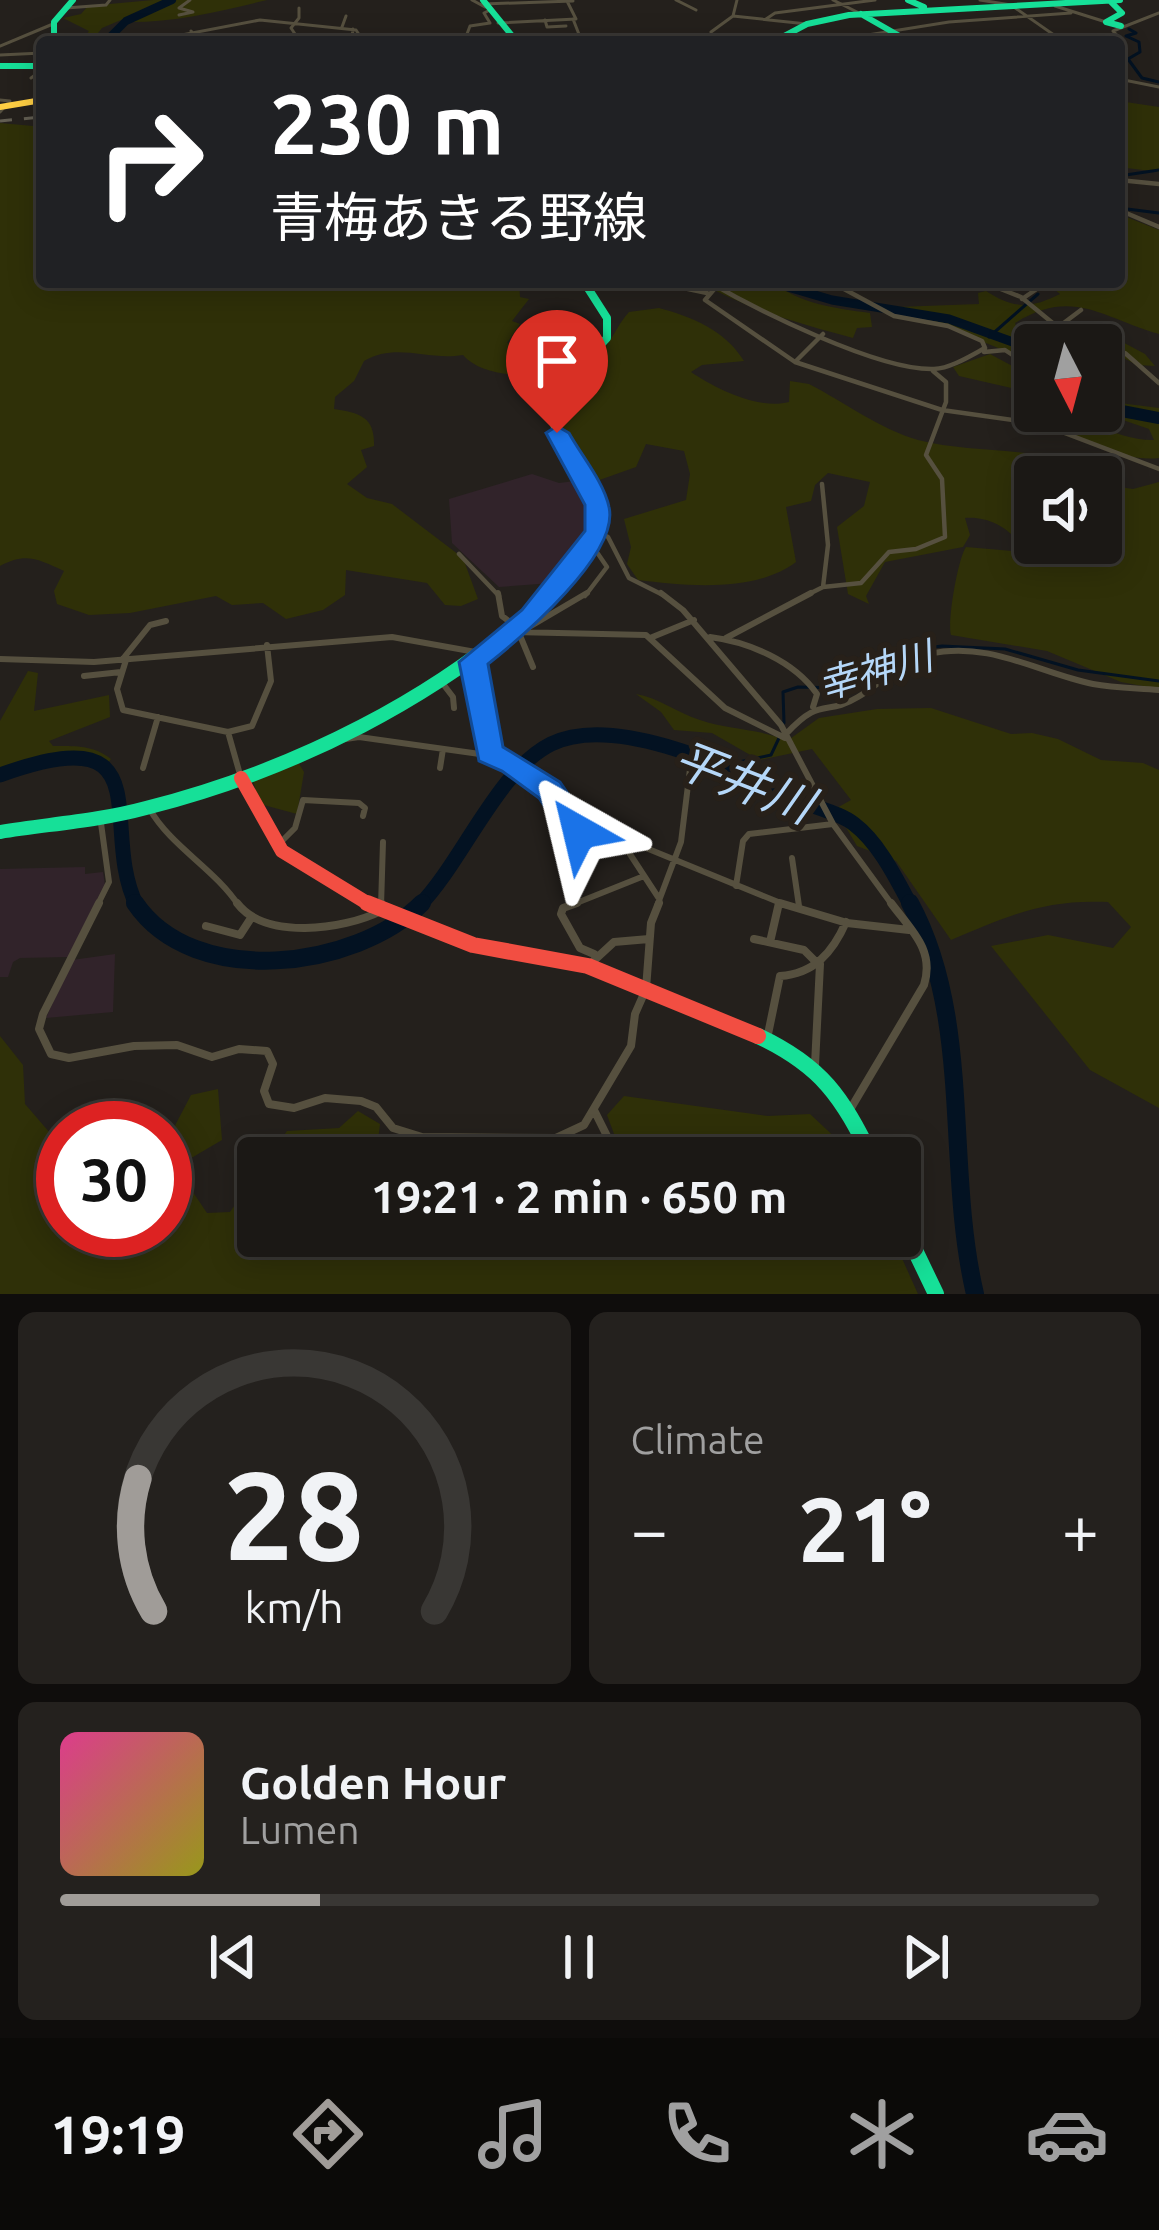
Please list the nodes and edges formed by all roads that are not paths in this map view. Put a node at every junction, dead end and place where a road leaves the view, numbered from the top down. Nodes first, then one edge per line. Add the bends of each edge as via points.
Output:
1 (110, 0) edge
2 (190, 0) edge
3 (676, 0) edge
4 (737, 0) edge
5 (833, 0) edge
6 (980, 0) edge
7 (1120, 0) edge
8 (546, 1) edge
9 (570, 1) edge
10 (1110, 1) edge
11 (1062, 3) edge
12 (69, 4) edge
13 (482, 4) edge
14 (842, 4) junction
15 (868, 4) edge
16 (914, 5) edge
17 (299, 8) dead end
18 (1014, 8) junction
19 (696, 10) dead end
20 (1159, 13) edge
21 (1071, 14) junction
22 (179, 15) dead end
23 (346, 16) dead end
24 (734, 16) junction
25 (573, 19) junction
26 (766, 19) junction
27 (1027, 19) junction
28 (545, 20) junction
29 (498, 23) junction
30 (295, 24) junction
31 (807, 24) junction
32 (934, 24) junction
33 (1113, 24) junction
34 (53, 25) junction
35 (566, 26) dead end
36 (342, 27) junction
37 (353, 29) junction
38 (191, 31) junction
39 (711, 32) dead end
40 (889, 32) junction
41 (787, 35) joint
42 (54, 36) edge
43 (170, 36) edge
44 (195, 36) edge
45 (296, 36) edge
46 (352, 36) edge
47 (359, 36) edge
48 (466, 36) edge
49 (511, 36) edge
50 (578, 36) edge
51 (791, 36) edge
52 (863, 36) edge
53 (897, 36) edge
54 (1054, 36) edge
55 (1117, 36) edge
56 (0, 46) edge
57 (36, 53) edge
58 (0, 55) edge
59 (0, 66) edge
60 (36, 73) edge
61 (36, 73) edge
62 (19, 78) dead end
63 (1125, 80) edge
64 (1159, 87) edge
65 (36, 101) edge
66 (2, 106) edge
67 (1125, 181) edge
68 (1159, 184) edge
69 (1125, 212) edge
70 (1159, 226) edge
71 (588, 288) edge
72 (683, 288) edge
73 (709, 288) edge
74 (719, 288) edge
75 (840, 288) edge
76 (993, 288) edge
77 (998, 288) edge
78 (1040, 288) edge
79 (1006, 291) junction
80 (706, 293) junction
81 (1027, 302) junction
82 (1081, 310) dead end
83 (1052, 324) edge
84 (1062, 324) edge
85 (823, 334) junction
86 (981, 352) junction
87 (1122, 352) edge
88 (1014, 356) edge
89 (893, 358) junction
90 (795, 362) junction
91 (1159, 383) edge
92 (942, 410) junction
93 (1159, 469) edge
94 (822, 484) dead end
95 (595, 538) junction
96 (459, 554) dead end
97 (823, 587) junction
98 (694, 620) junction
99 (166, 621) dead end
100 (517, 631) junction
101 (709, 637) junction
102 (650, 638) junction
103 (726, 638) junction
104 (267, 645) junction
105 (478, 658) junction
106 (0, 659) edge
107 (124, 660) junction
108 (533, 667) dead end
109 (122, 672) junction
110 (85, 676) dead end
111 (440, 680) junction
112 (1159, 690) edge
113 (813, 707) junction
114 (454, 708) dead end
115 (158, 717) junction
116 (228, 731) junction
117 (787, 737) junction
118 (336, 739) junction
119 (443, 749) junction
120 (489, 753) junction
121 (143, 768) dead end
122 (440, 768) dead end
123 (690, 770) dead end
124 (241, 778) junction
125 (147, 808) junction
126 (103, 816) junction
127 (363, 816) dead end
128 (833, 823) junction
129 (0, 832) edge
130 (382, 842) dead end
131 (622, 842) junction
132 (277, 846) junction
133 (792, 858) dead end
134 (674, 860) junction
135 (644, 875) junction
136 (736, 886) junction
137 (658, 897) junction
138 (779, 902) junction
139 (799, 906) junction
140 (386, 913) junction
141 (251, 918) junction
142 (847, 921) junction
143 (206, 926) dead end
144 (912, 930) junction
145 (649, 939) junction
146 (754, 939) dead end
147 (770, 942) junction
148 (591, 960) junction
149 (819, 964) junction
150 (646, 989) junction
151 (767, 1039) junction
152 (815, 1065) junction
153 (850, 1109) junction
154 (594, 1111) junction
155 (607, 1137) edge
156 (863, 1137) edge
157 (918, 1257) edge
158 (936, 1294) edge

1 - 12 street
2 - 22 street via 179,8 193,12
3 - 19 street
4 - 24 street
5 - 14 street
6 - 18 street
7 - 10 main road
8 - 9 street
8 - 13 street
9 - 25 street
10 - 11 main road
10 - 33 main road via 1122,13
11 - 18 main road
11 - 21 street
12 - 34 main road
13 - 29 main road
13 - 48 street via 490,23 470,26
14 - 15 street
14 - 15 street
14 - 26 street
15 - 16 main road
15 - 31 main road
15 - 40 main road
16 - 18 main road
16 - 32 street
17 - 30 street
18 - 27 street
20 - 33 street
21 - 27 street
21 - 33 street
23 - 36 street
24 - 26 street
24 - 39 street
25 - 28 street
25 - 50 street
26 - 31 street
27 - 32 street
27 - 54 street
28 - 29 street
28 - 35 street via 547,27
29 - 49 main road
30 - 36 street
30 - 38 street via 260,20
30 - 45 street
31 - 41 main road
32 - 40 street
33 - 55 street
34 - 42 main road
34 - 56 street
36 - 37 street
37 - 46 street
37 - 47 street
38 - 43 street
38 - 44 street
40 - 52 street
40 - 53 main road
41 - 51 street
57 - 58 street
59 - 60 main road
61 - 62 street
63 - 64 street
65 - 66 main road
67 - 68 street
69 - 70 street
71 - 95 main road via 607,318 607,338 553,411 597,505
72 - 80 street
73 - 80 street
74 - 85 street
75 - 86 street via 862,302 955,328 982,341
76 - 79 street
77 - 79 street
78 - 81 street
79 - 81 street
80 - 90 street via 710,304
81 - 83 street
82 - 84 street
85 - 89 street
85 - 90 street
86 - 88 street
86 - 89 street via 937,369
87 - 91 street
89 - 92 street via 937,371 946,382
90 - 92 street
92 - 93 street via 1041,424
92 - 97 street via 926,455 942,478 945,537 889,552 861,583
94 - 97 street
95 - 98 street via 608,537 629,578
95 - 100 main road
95 - 100 street via 607,567 591,593
96 - 100 street via 488,577 502,616
97 - 103 street
98 - 101 street
98 - 102 street
99 - 107 street via 150,625
100 - 102 street
100 - 105 main road
100 - 108 street
101 - 103 street
101 - 117 street
102 - 117 street via 725,708
103 - 113 street via 759,648 811,684
104 - 105 street via 392,638
104 - 107 street
104 - 116 street via 272,681 252,726
105 - 111 main road
105 - 120 street
106 - 107 street
107 - 109 street
109 - 110 street
109 - 115 street via 116,689 123,710
111 - 114 street
111 - 118 main road
112 - 113 street via 1092,684 1013,656 942,652 884,675 856,699
113 - 117 street
115 - 116 street
115 - 121 street
116 - 124 street
117 - 128 street
118 - 119 street
118 - 124 main road
119 - 120 street
119 - 122 street
120 - 131 street via 537,780 579,832
123 - 134 street
124 - 125 main road
124 - 132 main road
125 - 126 main road
125 - 141 street
126 - 129 main road
126 - 154 street via 109,882 43,1014 39,1029 51,1054 177,1045 212,1057 239,1048 267,1052 269,1104 362,1101 393,1128 422,1137 556,1138
127 - 132 street via 359,803 303,800 295,827
128 - 136 street via 749,833
128 - 144 street
130 - 140 street
131 - 134 street
131 - 135 street
132 - 140 main road
133 - 139 street
134 - 136 street
134 - 137 street
135 - 137 street
135 - 148 street via 563,908
136 - 138 street
137 - 145 street
138 - 139 street
138 - 147 street
139 - 142 street
140 - 141 street via 340,923
140 - 148 main road via 484,947
141 - 143 street via 239,935
142 - 144 street
142 - 149 street
144 - 153 street via 929,975
145 - 148 street via 614,942
145 - 150 street
146 - 147 street
147 - 149 street via 804,950
148 - 150 main road
149 - 151 street via 780,976
149 - 152 street
150 - 151 main road
150 - 154 street via 626,1060
151 - 152 main road
152 - 153 main road
153 - 156 main road
154 - 155 street
157 - 158 main road

